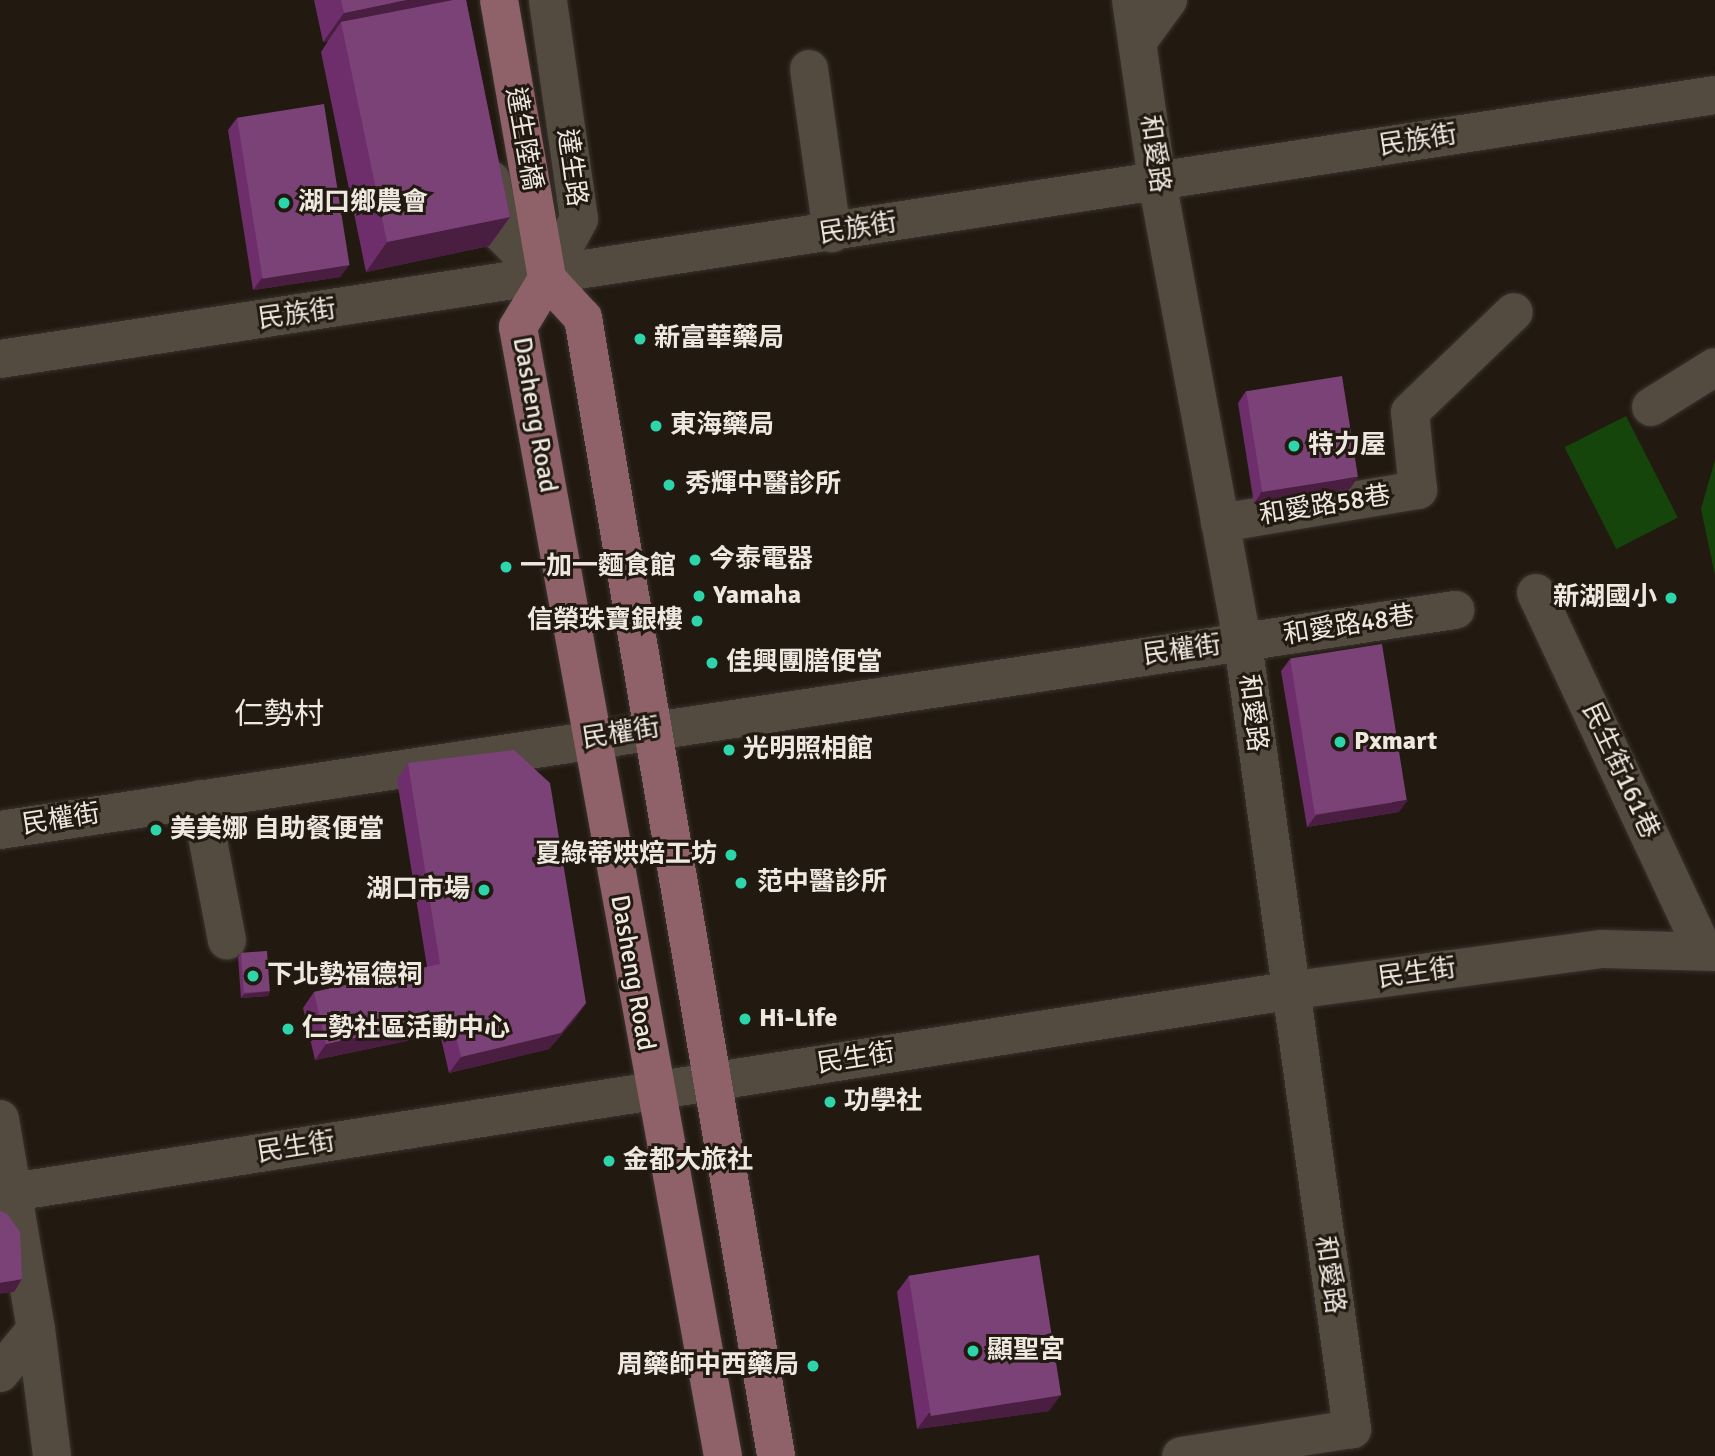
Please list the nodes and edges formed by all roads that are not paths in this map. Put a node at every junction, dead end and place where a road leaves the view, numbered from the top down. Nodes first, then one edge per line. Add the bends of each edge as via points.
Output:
1 (499, 0) edge
2 (548, 0) edge
3 (1131, 0) edge
4 (1168, 0) edge
5 (1138, 41) junction
6 (809, 69) dead end
7 (1715, 95) edge
8 (484, 137) edge
9 (1157, 181) junction
10 (832, 233) junction
11 (547, 279) junction
12 (1514, 312) dead end
13 (0, 359) edge
14 (1715, 367) edge
15 (1651, 407) dead end
16 (1220, 523) junction
17 (1536, 593) dead end
18 (1455, 610) dead end
19 (1243, 643) junction
20 (651, 729) junction
21 (592, 739) junction
22 (200, 799) junction
23 (0, 830) edge
24 (227, 940) dead end
25 (1709, 950) edge
26 (1287, 991) junction
27 (710, 1083) junction
28 (653, 1093) junction
29 (0, 1119) edge
30 (6, 1193) edge
31 (36, 1329) junction
32 (0, 1373) edge
33 (52, 1456) edge
34 (723, 1456) edge
35 (776, 1456) edge
36 (1181, 1456) edge

1 - 11 main road, 達生陸橋
2 - 11 street, 達生路 via 579,219
3 - 5 street, 和愛路
4 - 5 street
5 - 9 street, 和愛路
6 - 10 street
7 - 9 street, 民族街
8 - 11 street via 501,233
9 - 10 street, 民族街
9 - 16 street, 和愛路
10 - 11 street, 民族街
11 - 13 street, 民族街
11 - 20 main road via 583,318
11 - 21 main road, Dasheng Road via 518,327
12 - 16 street, 和愛路58巷 via 1410,412 1418,491
14 - 15 street
16 - 19 street, 和愛路
17 - 25 street, 民生街161巷
18 - 19 street, 和愛路48巷
19 - 20 street, 民權街
19 - 26 street, 和愛路
20 - 21 street, 民權街
20 - 27 main road
21 - 22 street, 民權街
21 - 28 main road, Dasheng Road
22 - 23 street, 民權街
22 - 24 street
25 - 26 street, 民生街 via 1602,949
26 - 27 street, 民生街
26 - 36 street, 和愛路 via 1352,1429
27 - 28 street, 民生街
27 - 35 main road
28 - 30 street, 民生街
28 - 34 main road, Dasheng Road
29 - 30 street
30 - 31 street
31 - 32 street
31 - 33 street

